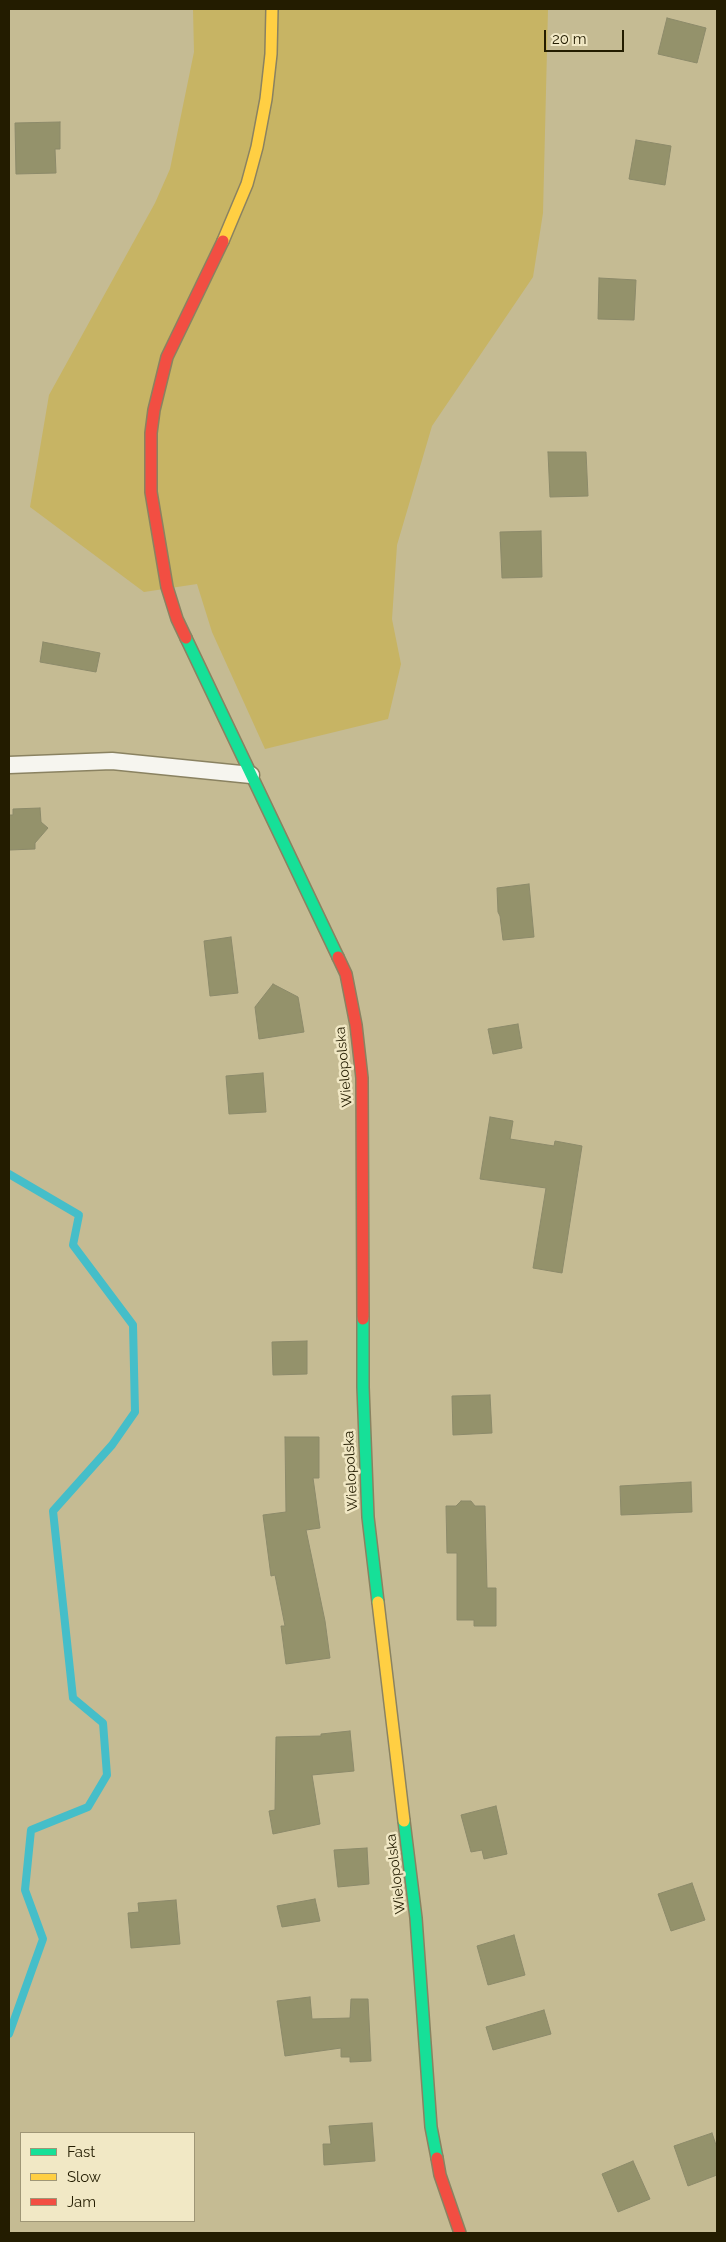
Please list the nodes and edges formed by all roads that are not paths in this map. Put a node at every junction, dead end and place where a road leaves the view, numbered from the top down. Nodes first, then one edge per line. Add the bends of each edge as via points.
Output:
1 (272, 9) edge
2 (9, 765) edge
3 (251, 775) junction
4 (460, 2233) edge

1 - 3 street, Wielopolska via 266,99 247,184 224,241 167,357 151,433 151,492 167,587 177,619
2 - 3 lane via 112,761
3 - 4 street, Wielopolska via 346,974 356,1025 362,1078 363,1387 368,1517 416,1918 431,2127 440,2175

